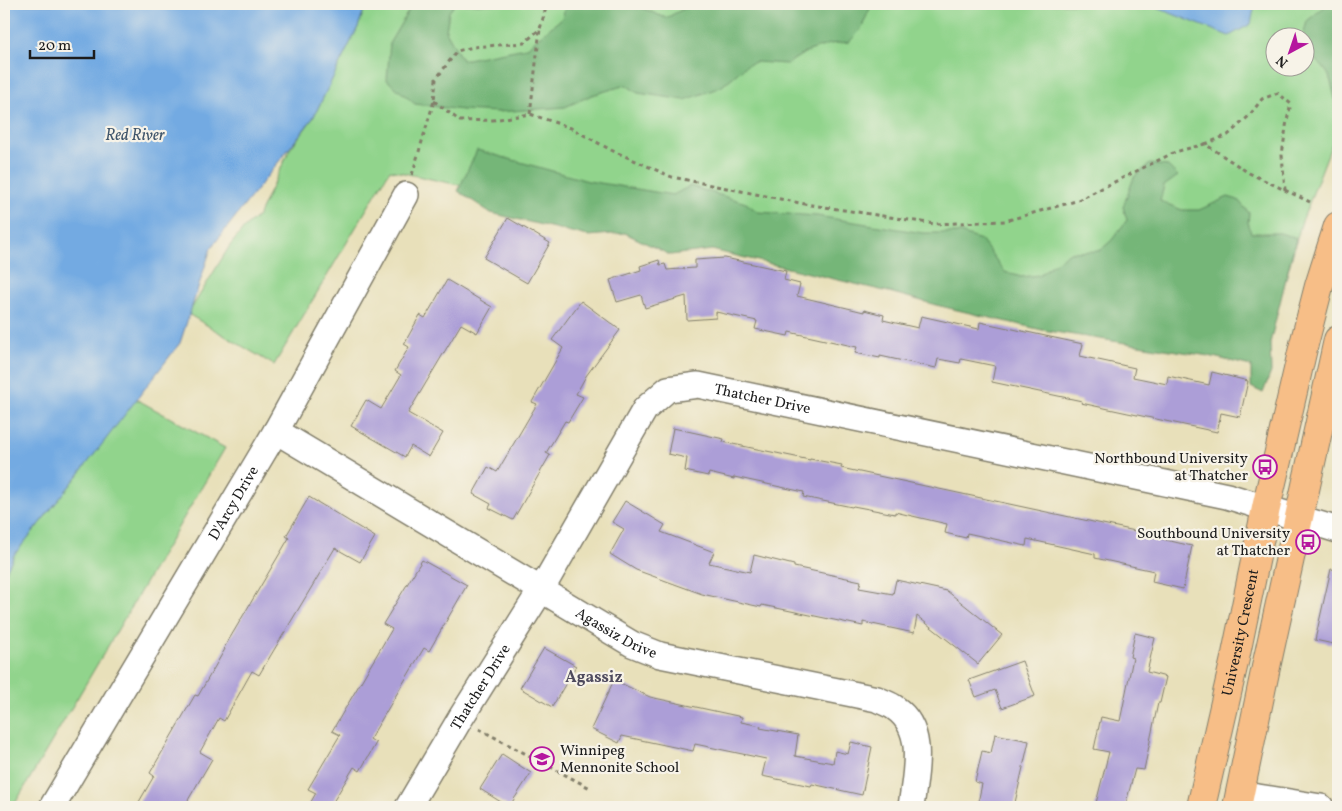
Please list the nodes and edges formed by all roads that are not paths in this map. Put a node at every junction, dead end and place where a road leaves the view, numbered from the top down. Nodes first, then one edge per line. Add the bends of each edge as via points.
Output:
1 (406, 196) road end
2 (1338, 226) edge
3 (1338, 340) edge
4 (276, 431) junction
5 (1266, 508) junction
6 (1299, 518) junction
7 (1338, 530) edge
8 (541, 590) junction
9 (1238, 801) edge
10 (52, 807) edge
11 (408, 807) edge
12 (911, 807) edge
13 (1202, 807) edge
14 (1321, 807) edge

1 - 4 street, D'Arcy Drive
2 - 5 main road, University Crescent via 1311,316
3 - 6 main road
4 - 8 street, Agassiz Drive
4 - 10 street, D'Arcy Drive
5 - 6 street, Thatcher Drive
5 - 8 street, Thatcher Drive via 1227,496 698,385 668,390 645,409
5 - 13 main road, University Crescent
6 - 7 street, Thatcher Drive
6 - 9 main road
8 - 11 street, Thatcher Drive
8 - 12 street, Agassiz Drive via 632,644 660,655 877,699 894,707 908,720 915,737
9 - 14 street via 1258,797

